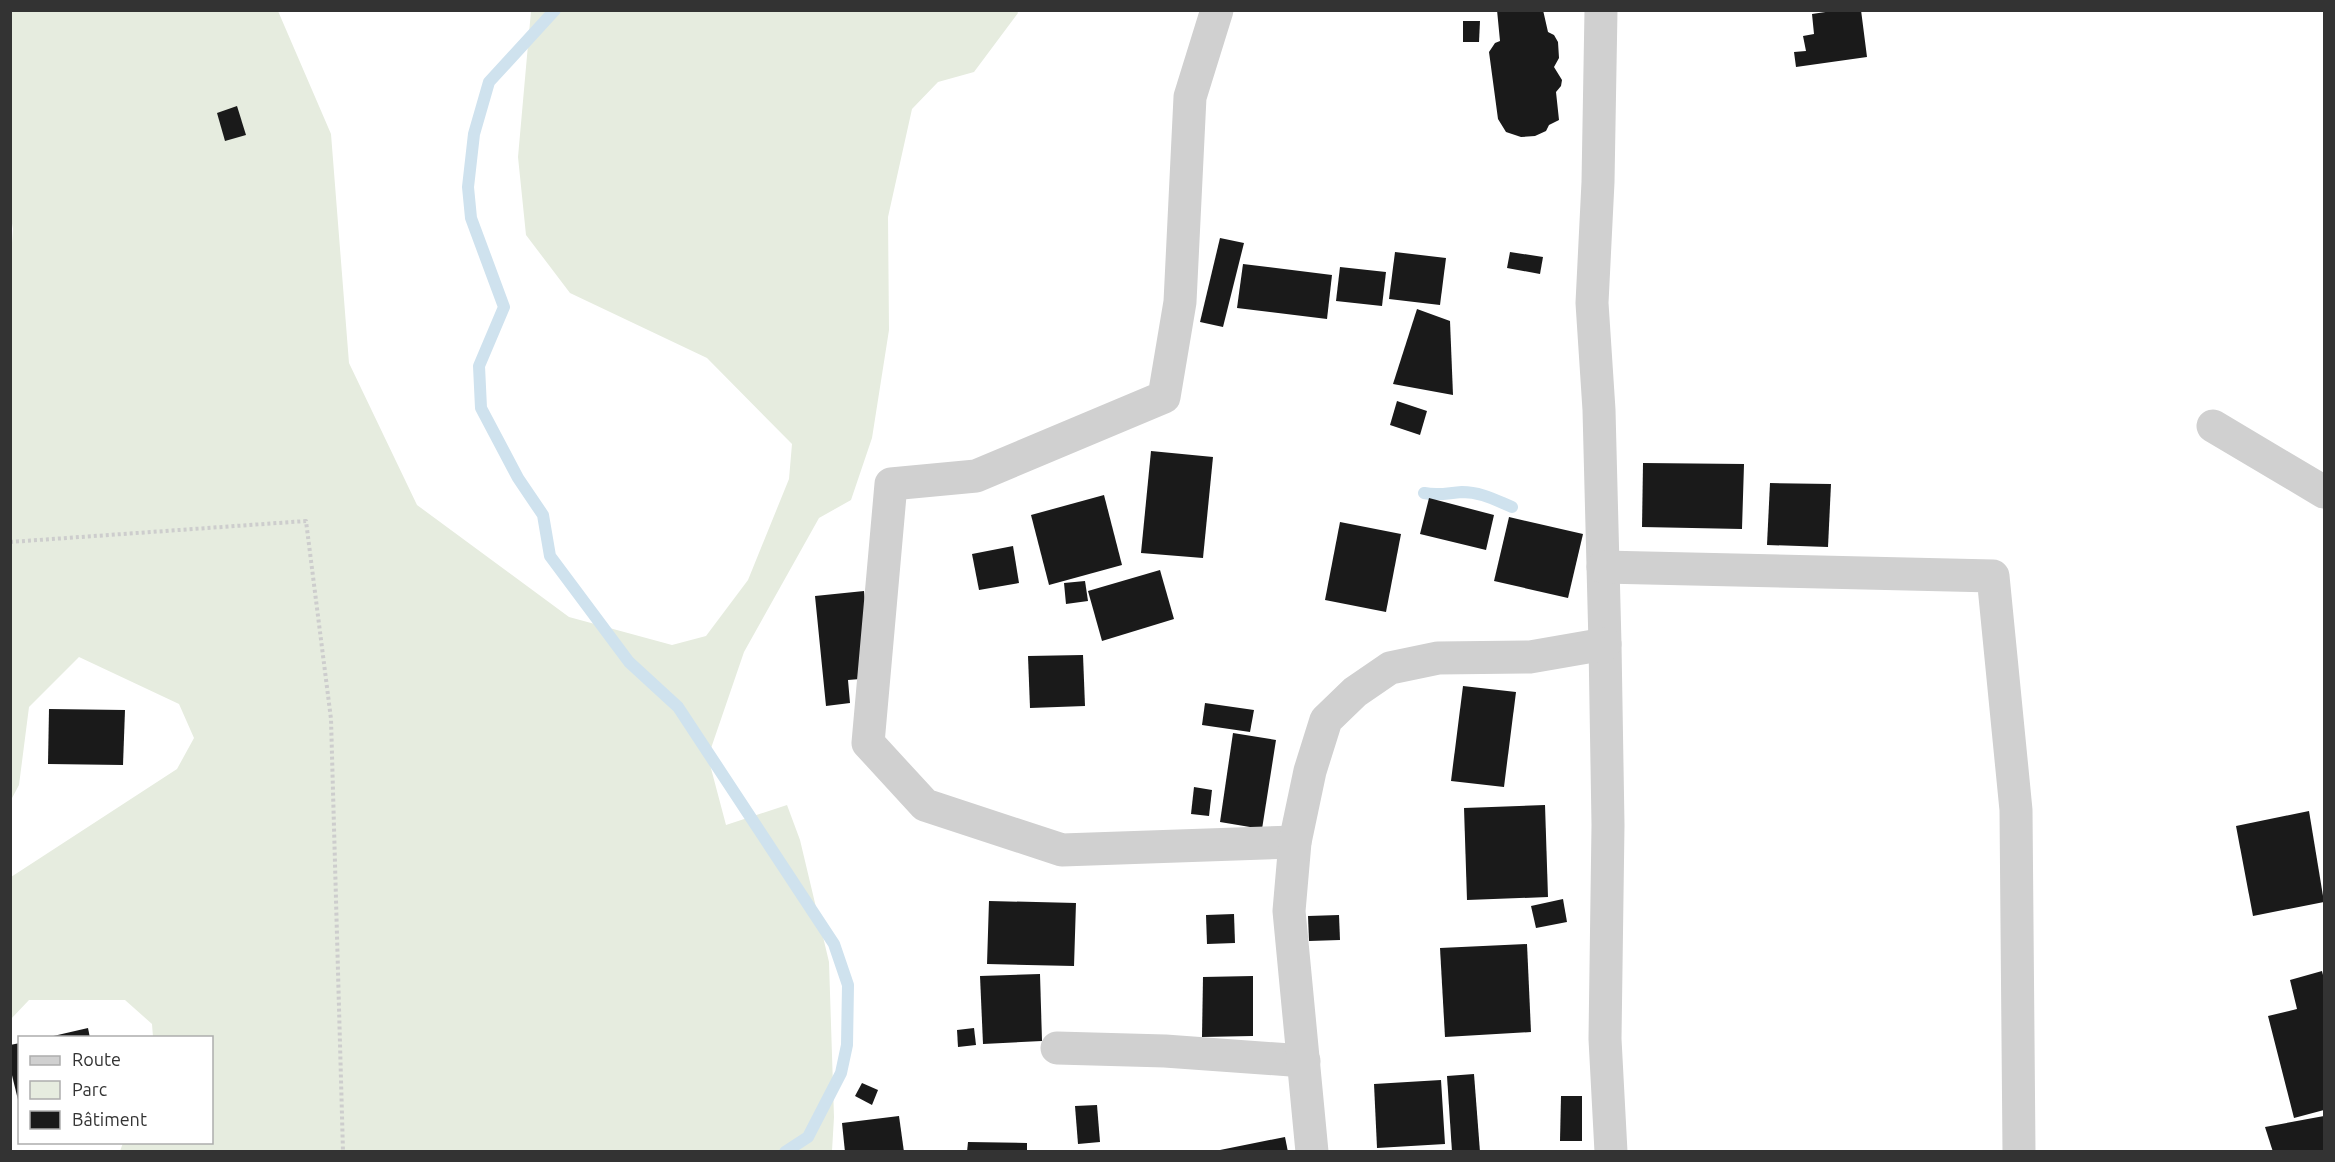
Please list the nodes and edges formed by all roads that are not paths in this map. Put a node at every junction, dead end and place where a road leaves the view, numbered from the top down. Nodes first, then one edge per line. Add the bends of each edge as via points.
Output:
1 (1217, 10) edge
2 (1601, 10) edge
3 (2213, 426) dead end
4 (2325, 492) edge
5 (1603, 567) junction
6 (1605, 644) junction
7 (1295, 842) junction
8 (1057, 1047) dead end
9 (1304, 1061) junction
10 (1312, 1152) edge
11 (1611, 1152) edge
12 (2019, 1152) edge

1 - 7 street via 1190,97 1180,302 1164,397 976,476 891,484 868,743 925,805 1062,850
2 - 5 street via 1592,303
3 - 4 street
5 - 6 street
5 - 12 street via 1993,576 2016,810
6 - 7 street via 1530,657 1438,658 1390,668 1355,692 1326,720
6 - 11 street via 1605,1040
7 - 9 street via 1290,911
8 - 9 street
9 - 10 street

